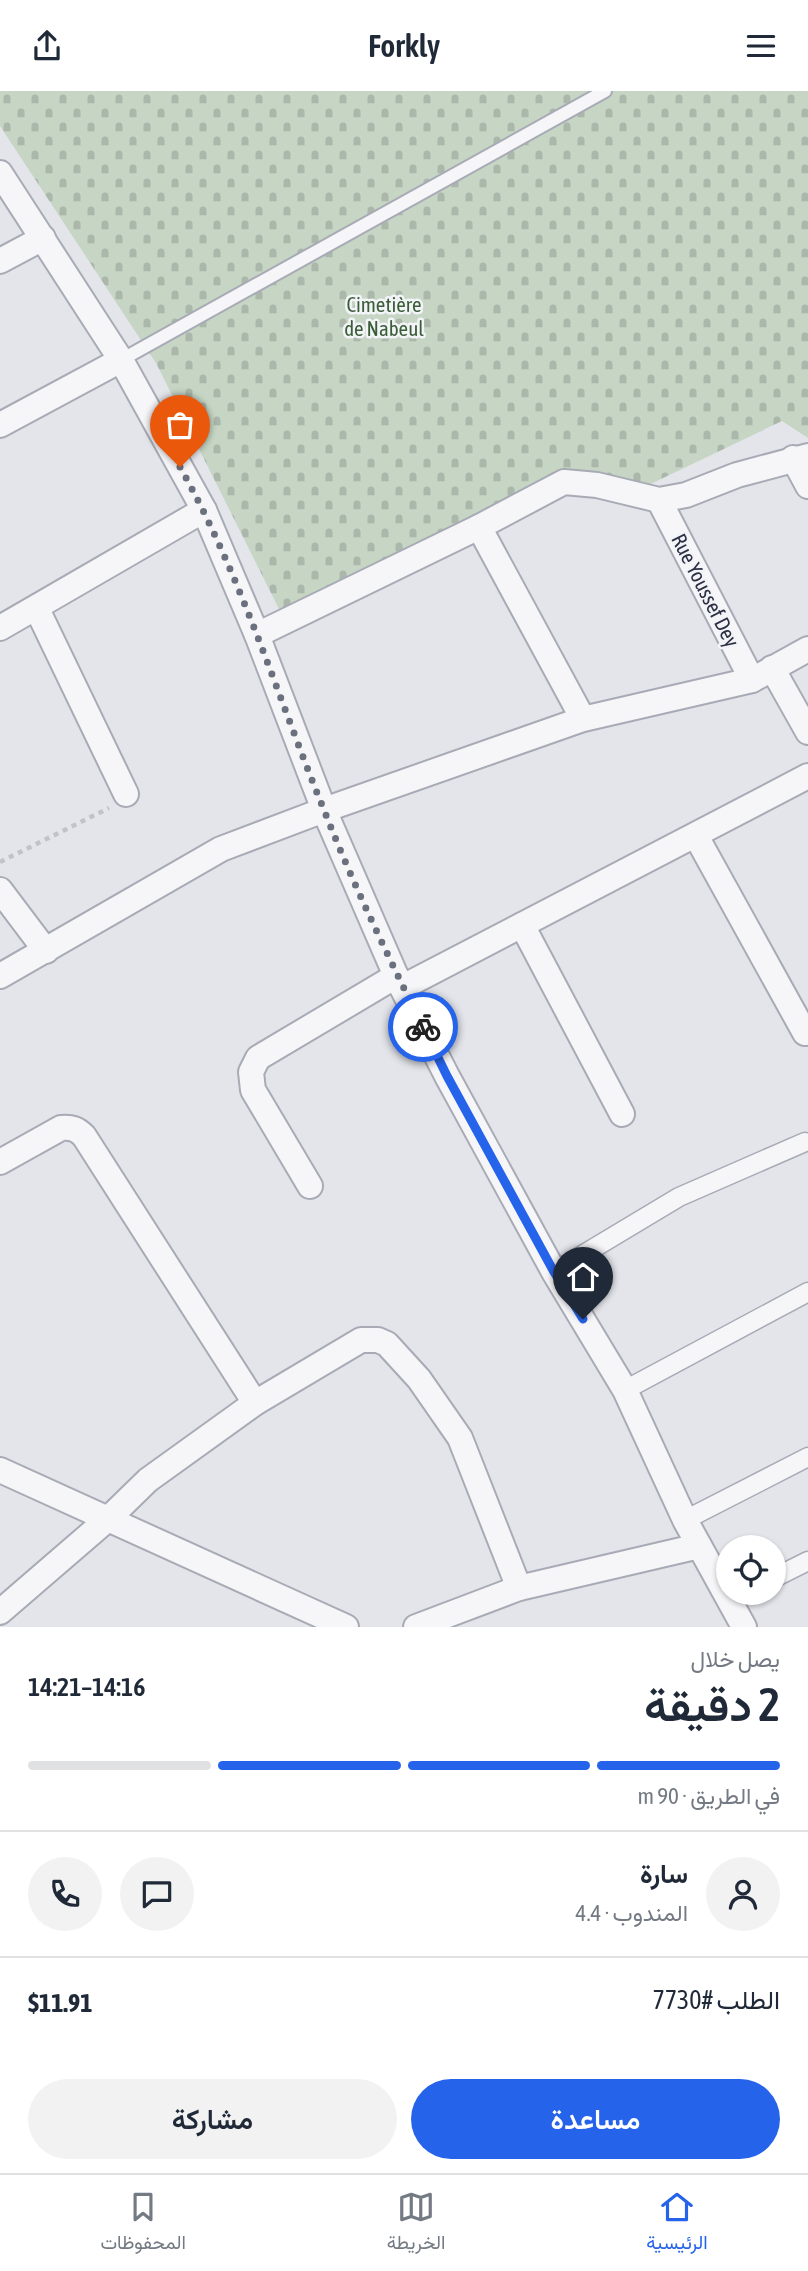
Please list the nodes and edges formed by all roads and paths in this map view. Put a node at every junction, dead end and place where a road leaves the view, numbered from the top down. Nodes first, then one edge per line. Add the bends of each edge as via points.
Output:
1 (605, 91) edge
2 (0, 173) edge
3 (43, 238) junction
4 (0, 261) edge
5 (121, 360) junction
6 (0, 425) edge
7 (800, 457) edge
8 (808, 486) edge
9 (659, 501) junction
10 (204, 510) junction
11 (479, 527) junction
12 (37, 608) junction
13 (0, 628) edge
14 (257, 635) junction
15 (808, 649) edge
16 (762, 674) junction
17 (583, 719) junction
18 (808, 732) edge
19 (808, 776) edge
20 (126, 795) joint
21 (324, 810) junction
22 (696, 836) junction
23 (0, 862) edge
24 (0, 890) edge
25 (522, 925) junction
26 (46, 951) junction
27 (0, 976) edge
28 (400, 981) junction
29 (805, 1033) dead end
30 (622, 1114) dead end
31 (805, 1142) dead end
32 (0, 1162) edge
33 (310, 1186) dead end
34 (554, 1272) junction
35 (808, 1292) edge
36 (625, 1390) junction
37 (255, 1402) junction
38 (808, 1457) edge
39 (0, 1470) edge
40 (109, 1518) junction
41 (685, 1520) junction
42 (699, 1546) junction
43 (808, 1561) edge
44 (716, 1569) edge
45 (786, 1572) edge
46 (519, 1588) junction
47 (738, 1605) edge
48 (0, 1612) edge
49 (346, 1627) edge
50 (416, 1627) edge
51 (744, 1627) edge

1 - 5 lane
2 - 3 street
3 - 4 street
3 - 5 street
5 - 6 street
5 - 10 street
7 - 8 street
7 - 9 street
9 - 11 street via 597,485 564,482
9 - 16 street, Rue Youssef Dey
10 - 12 street
10 - 14 street
11 - 14 street
11 - 17 street
12 - 13 street
12 - 20 street
14 - 21 street
15 - 16 street
16 - 17 street
16 - 18 street, Rue Youssef Dey
17 - 21 street
19 - 22 street
20 - 23 path
21 - 26 street via 221,849
21 - 28 street
22 - 25 street
22 - 29 street
24 - 26 street
25 - 28 street
25 - 30 street
26 - 27 street
28 - 33 street via 258,1058 251,1072 253,1090
28 - 34 street
31 - 34 street via 679,1197
32 - 37 street via 61,1128 78,1130
34 - 36 street
35 - 36 street
36 - 41 street
37 - 40 street via 148,1480
37 - 46 street via 361,1340 387,1344 419,1379 460,1438
38 - 41 street
39 - 40 street
40 - 48 street
40 - 49 street
41 - 42 street
42 - 44 street
42 - 46 street
43 - 45 street
46 - 50 street
47 - 51 street

